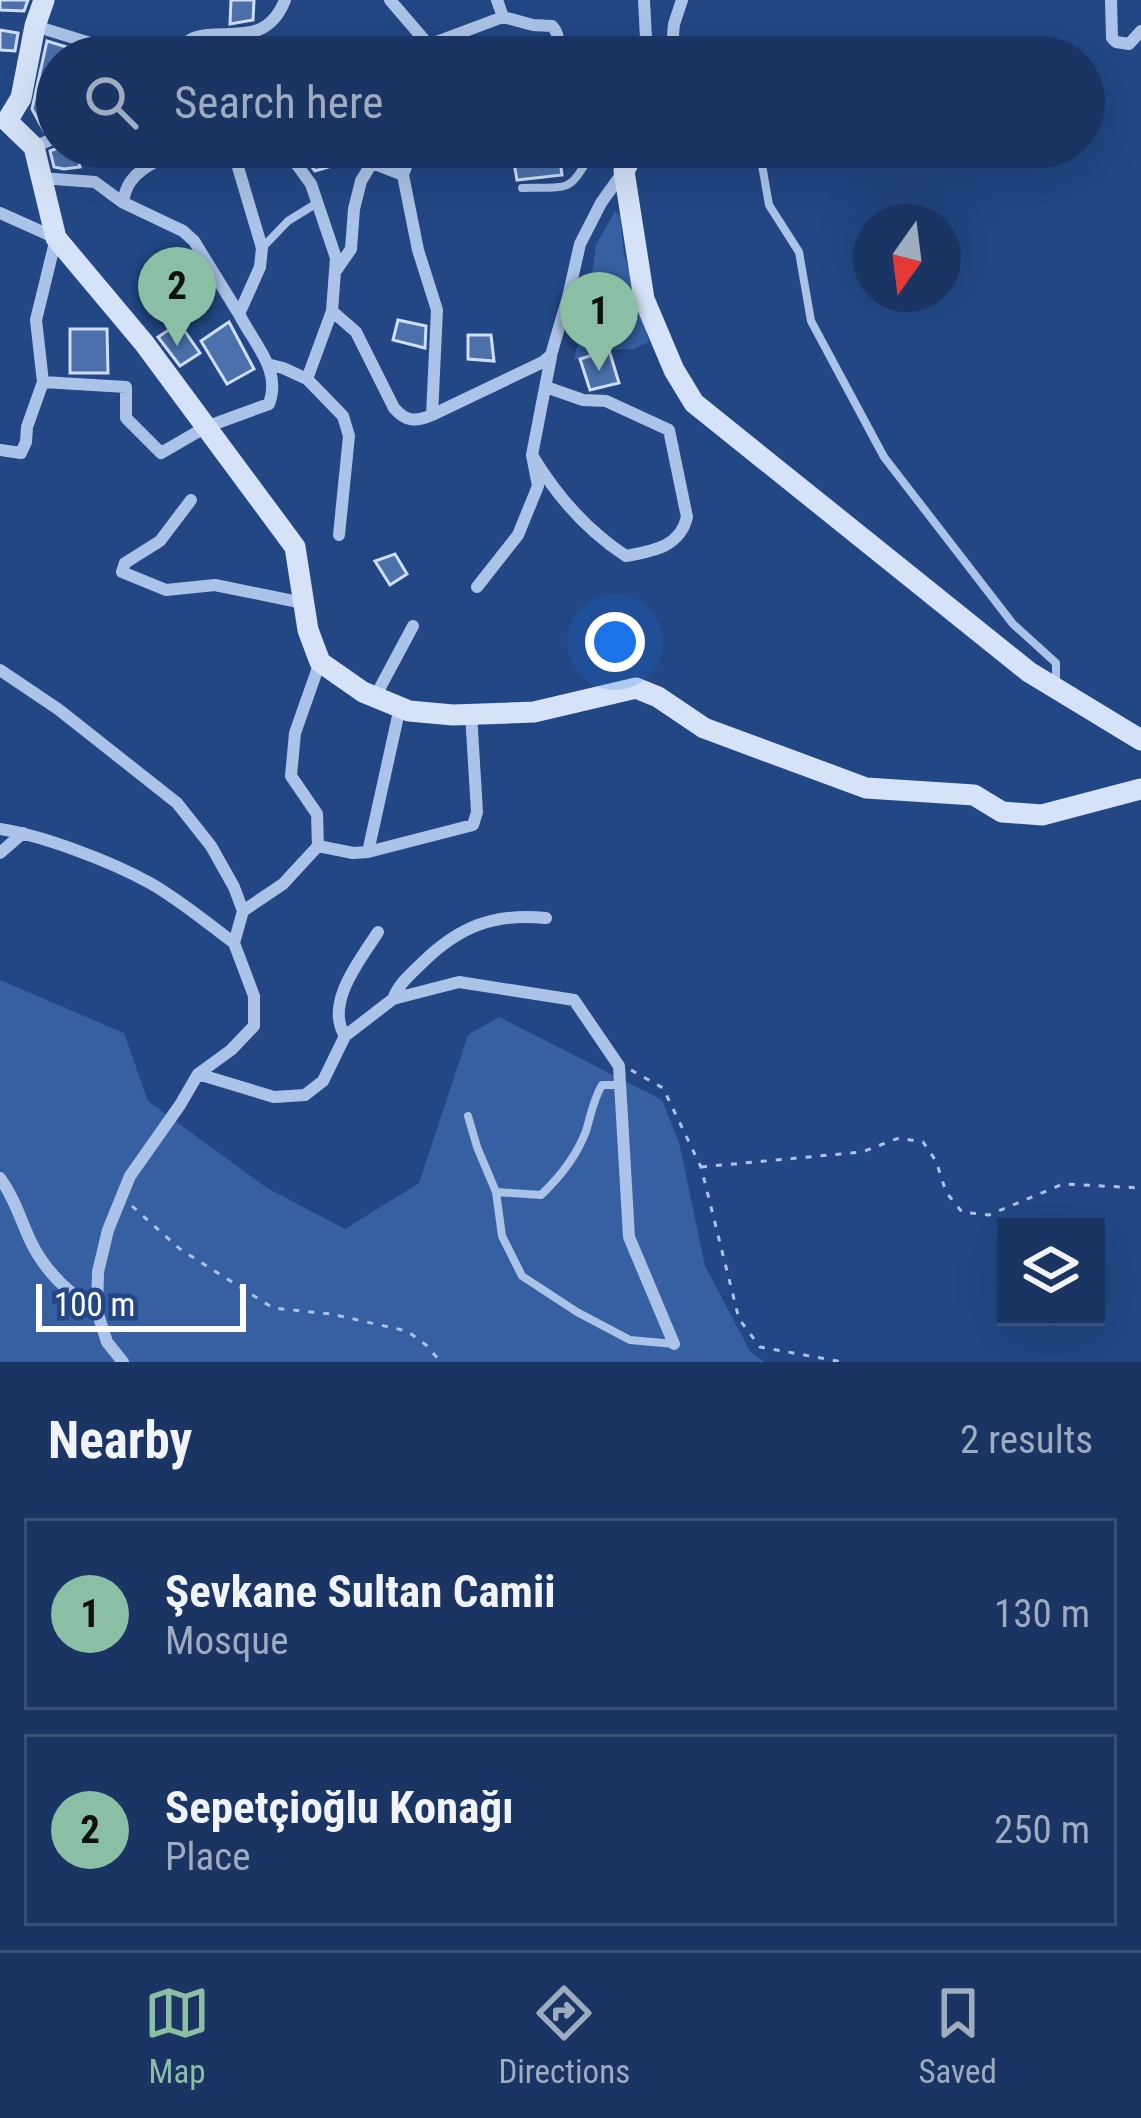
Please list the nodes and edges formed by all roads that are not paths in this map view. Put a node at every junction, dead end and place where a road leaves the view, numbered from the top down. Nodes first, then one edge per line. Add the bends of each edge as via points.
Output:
1 (44, 0) edge
2 (285, 0) edge
3 (389, 0) edge
4 (497, 0) edge
5 (644, 0) edge
6 (682, 0) edge
7 (1111, 0) edge
8 (503, 17) junction
9 (35, 26) junction
10 (1141, 31) edge
11 (68, 36) edge
12 (223, 36) edge
13 (420, 36) edge
14 (452, 36) edge
15 (558, 36) edge
16 (646, 36) edge
17 (673, 36) edge
18 (2, 126) edge
19 (34, 146) joint
20 (36, 155) edge
21 (39, 168) edge
22 (146, 168) edge
23 (238, 168) edge
24 (299, 168) edge
25 (368, 168) edge
26 (385, 168) edge
27 (406, 168) edge
28 (585, 168) edge
29 (626, 168) edge
30 (763, 168) edge
31 (624, 171) junction
32 (404, 175) junction
33 (41, 178) junction
34 (522, 188) dead end
35 (122, 202) junction
36 (317, 203) junction
37 (0, 213) edge
38 (56, 238) junction
39 (262, 248) junction
40 (334, 273) junction
41 (332, 311) junction
42 (239, 314) junction
43 (551, 356) junction
44 (271, 365) junction
45 (307, 379) junction
46 (43, 382) junction
47 (546, 386) junction
48 (432, 415) junction
49 (206, 427) junction
50 (0, 450) edge
51 (532, 454) junction
52 (191, 500) dead end
53 (339, 536) dead end
54 (477, 587) dead end
55 (303, 603) junction
56 (413, 626) dead end
57 (320, 662) junction
58 (0, 670) edge
59 (1056, 689) junction
60 (375, 697) junction
61 (400, 707) junction
62 (471, 714) junction
63 (1141, 740) edge
64 (1141, 789) edge
65 (0, 830) edge
66 (23, 833) junction
67 (318, 846) junction
68 (368, 852) junction
69 (0, 853) edge
70 (243, 911) junction
71 (546, 918) dead end
72 (378, 932) dead end
73 (234, 943) junction
74 (393, 999) junction
75 (346, 1036) junction
76 (198, 1075) junction
77 (620, 1085) junction
78 (468, 1116) dead end
79 (0, 1178) edge
80 (496, 1192) junction
81 (97, 1311) junction
82 (674, 1344) joint
83 (123, 1362) edge

1 - 9 main road
2 - 12 street via 266,28
3 - 13 street
4 - 8 street
5 - 16 street
6 - 17 street
7 - 10 street via 1112,38 1129,44
8 - 14 street
8 - 15 street via 552,26
9 - 11 street
9 - 18 main road via 21,98
18 - 19 main road
19 - 20 main road
21 - 33 main road
22 - 35 street
23 - 39 street
24 - 36 street
25 - 40 street via 351,249
26 - 32 street
27 - 32 street
28 - 34 lane via 567,188
29 - 31 main road
30 - 59 lane via 769,206 799,252 811,321 884,457 1013,623 1056,663
31 - 43 street via 580,244
31 - 59 main road via 644,299 694,403
32 - 48 street via 437,310
33 - 35 street via 94,182
33 - 38 main road
35 - 42 street via 194,241
36 - 39 lane
36 - 40 street
37 - 38 street
38 - 46 street via 36,320
38 - 49 main road
39 - 42 street
40 - 41 street
41 - 45 street
41 - 48 street via 356,332 403,419
42 - 44 street
43 - 47 street
43 - 48 street
44 - 45 street
44 - 49 street via 269,404
45 - 53 street via 343,416 349,436
46 - 49 street via 126,387 127,418 161,453
46 - 50 street via 21,453
47 - 51 street
47 - 51 street via 606,400 669,430 686,526 671,543 626,556 554,493
49 - 55 main road via 295,547
51 - 54 street via 538,486 518,535
52 - 55 street via 122,572 166,590 215,585
55 - 57 main road
56 - 60 street
57 - 60 main road
57 - 67 street via 295,733 291,776 316,814
58 - 70 street via 177,803 211,846
59 - 63 main road
60 - 61 main road
61 - 62 main road
61 - 68 street
62 - 64 main road via 534,712 636,688 704,728 866,788 974,795 1002,812 1042,815
62 - 68 street via 472,825
65 - 66 street
66 - 69 street
66 - 73 street via 154,886
67 - 68 street
67 - 70 street via 284,884
70 - 73 street
71 - 74 street via 515,915 470,927 437,949
72 - 75 street via 346,982
73 - 76 street via 254,995 254,1026
74 - 75 street
74 - 77 street via 459,982 574,1000 619,1066
75 - 76 street via 323,1081 305,1094 274,1097
76 - 81 street via 130,1176 108,1230
77 - 80 lane via 602,1085 584,1135 541,1195
77 - 82 street via 628,1237
78 - 80 lane
79 - 81 street via 46,1266
80 - 82 lane via 502,1237 522,1276 630,1340
81 - 83 street

